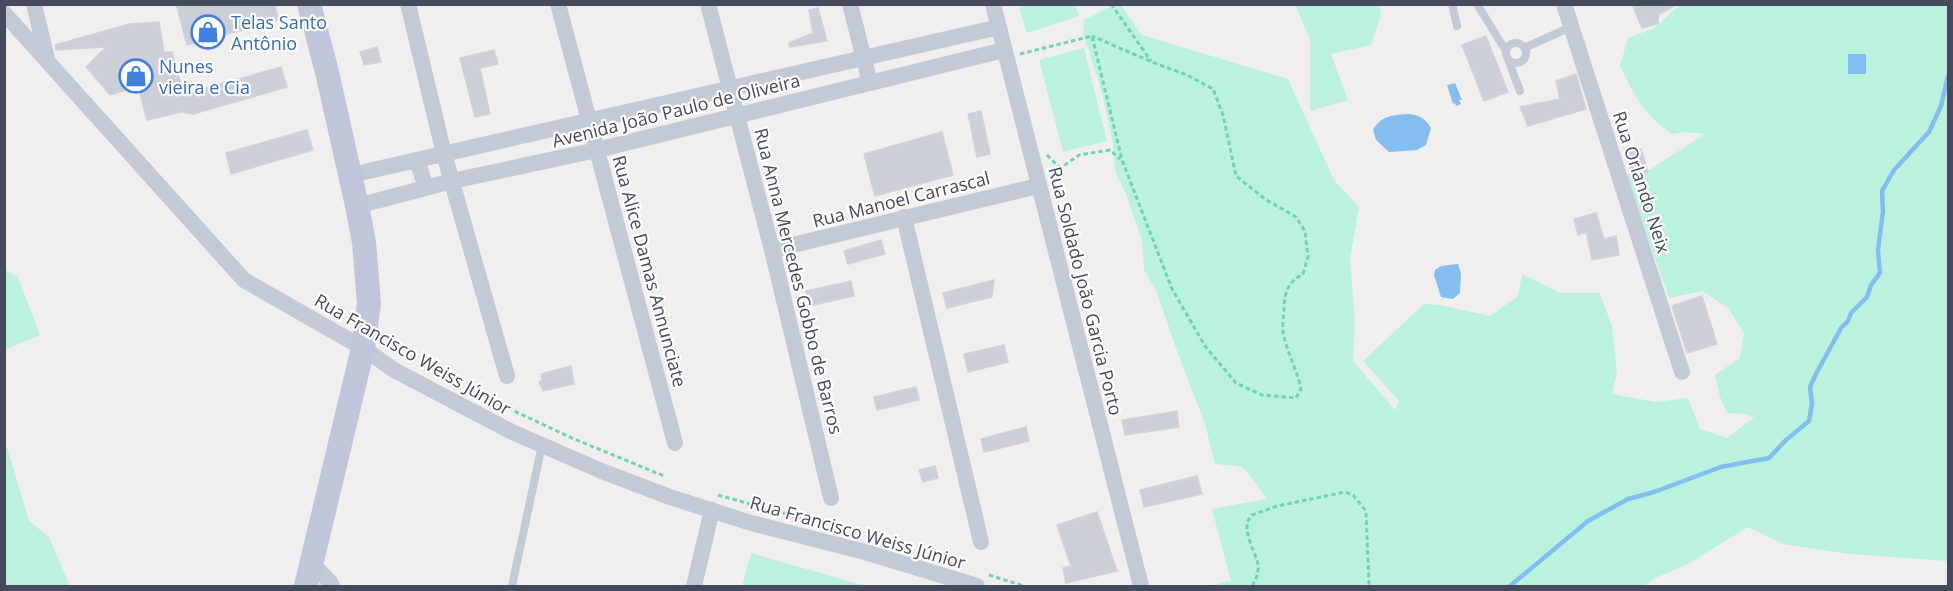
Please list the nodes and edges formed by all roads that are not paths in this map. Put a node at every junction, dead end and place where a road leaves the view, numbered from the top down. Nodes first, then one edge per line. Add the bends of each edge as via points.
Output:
1 (34, 4) edge
2 (309, 4) edge
3 (408, 4) edge
4 (558, 4) edge
5 (708, 4) edge
6 (850, 4) edge
7 (993, 4) edge
8 (1452, 4) edge
9 (1477, 4) edge
10 (1567, 6) edge
11 (4, 13) edge
12 (1457, 26) dead end
13 (999, 27) junction
14 (1571, 27) junction
15 (1524, 48) junction
16 (1005, 54) junction
17 (1507, 55) junction
18 (864, 58) junction
19 (48, 62) junction
20 (870, 83) junction
21 (731, 89) junction
22 (1520, 91) dead end
23 (738, 116) junction
24 (589, 121) junction
25 (597, 150) junction
26 (444, 154) junction
27 (417, 160) junction
28 (351, 175) junction
29 (451, 178) junction
30 (1038, 186) junction
31 (426, 188) junction
32 (357, 206) junction
33 (904, 217) junction
34 (772, 250) junction
35 (363, 348) junction
36 (1682, 372) dead end
37 (507, 376) dead end
38 (675, 443) dead end
39 (542, 445) junction
40 (831, 498) dead end
41 (715, 502) junction
42 (981, 542) dead end
43 (311, 562) junction
44 (978, 579) edge
45 (306, 586) edge
46 (332, 586) edge
47 (512, 586) edge
48 (694, 586) edge
49 (1141, 586) edge

1 - 19 street
2 - 28 main road
3 - 26 street
4 - 24 street, Rua Alice Damas Annunciate
5 - 21 street, Rua Anna Mercedes Gobbo de Barros
6 - 18 street
7 - 13 street, Rua Soldado João Garcia Porto
8 - 12 lane
9 - 17 lane
10 - 14 street, Rua Orlando Neix
11 - 19 street, Rua Francisco Weiss Júnior
13 - 16 street, Rua Soldado João Garcia Porto
13 - 18 street, Avenida João Paulo de Oliveira
14 - 15 lane
14 - 36 street, Rua Orlando Neix
15 - 17 lane via 1514,43 1508,46
15 - 17 lane via 1520,62 1513,62
16 - 20 street, Avenida João Paulo de Oliveira
16 - 30 street, Rua Soldado João Garcia Porto
17 - 22 lane
18 - 20 street
18 - 21 street, Avenida João Paulo de Oliveira
19 - 35 street, Rua Francisco Weiss Júnior via 244,280
20 - 23 street, Avenida João Paulo de Oliveira
21 - 23 street, Rua Anna Mercedes Gobbo de Barros
21 - 24 street, Avenida João Paulo de Oliveira
23 - 25 street, Avenida João Paulo de Oliveira
23 - 34 street, Rua Anna Mercedes Gobbo de Barros
24 - 25 street, Rua Alice Damas Annunciate
24 - 26 street, Avenida João Paulo de Oliveira
25 - 29 street, Avenida João Paulo de Oliveira
25 - 38 street, Rua Alice Damas Annunciate
26 - 27 street, Avenida João Paulo de Oliveira
26 - 29 street
27 - 28 street, Avenida João Paulo de Oliveira
27 - 31 street
28 - 32 main road
29 - 31 street, Avenida João Paulo de Oliveira
29 - 37 street
30 - 33 street, Rua Manoel Carrascal
30 - 49 street, Rua Soldado João Garcia Porto
31 - 32 street, Avenida João Paulo de Oliveira
32 - 35 main road via 369,303
33 - 34 street, Rua Manoel Carrascal
33 - 42 street
34 - 40 street, Rua Anna Mercedes Gobbo de Barros
35 - 39 street, Rua Francisco Weiss Júnior via 394,370
35 - 43 main road
39 - 41 street, Rua Francisco Weiss Júnior via 615,476
39 - 47 lane
41 - 44 street, Rua Francisco Weiss Júnior via 751,523
41 - 48 street
43 - 45 main road
43 - 46 street

